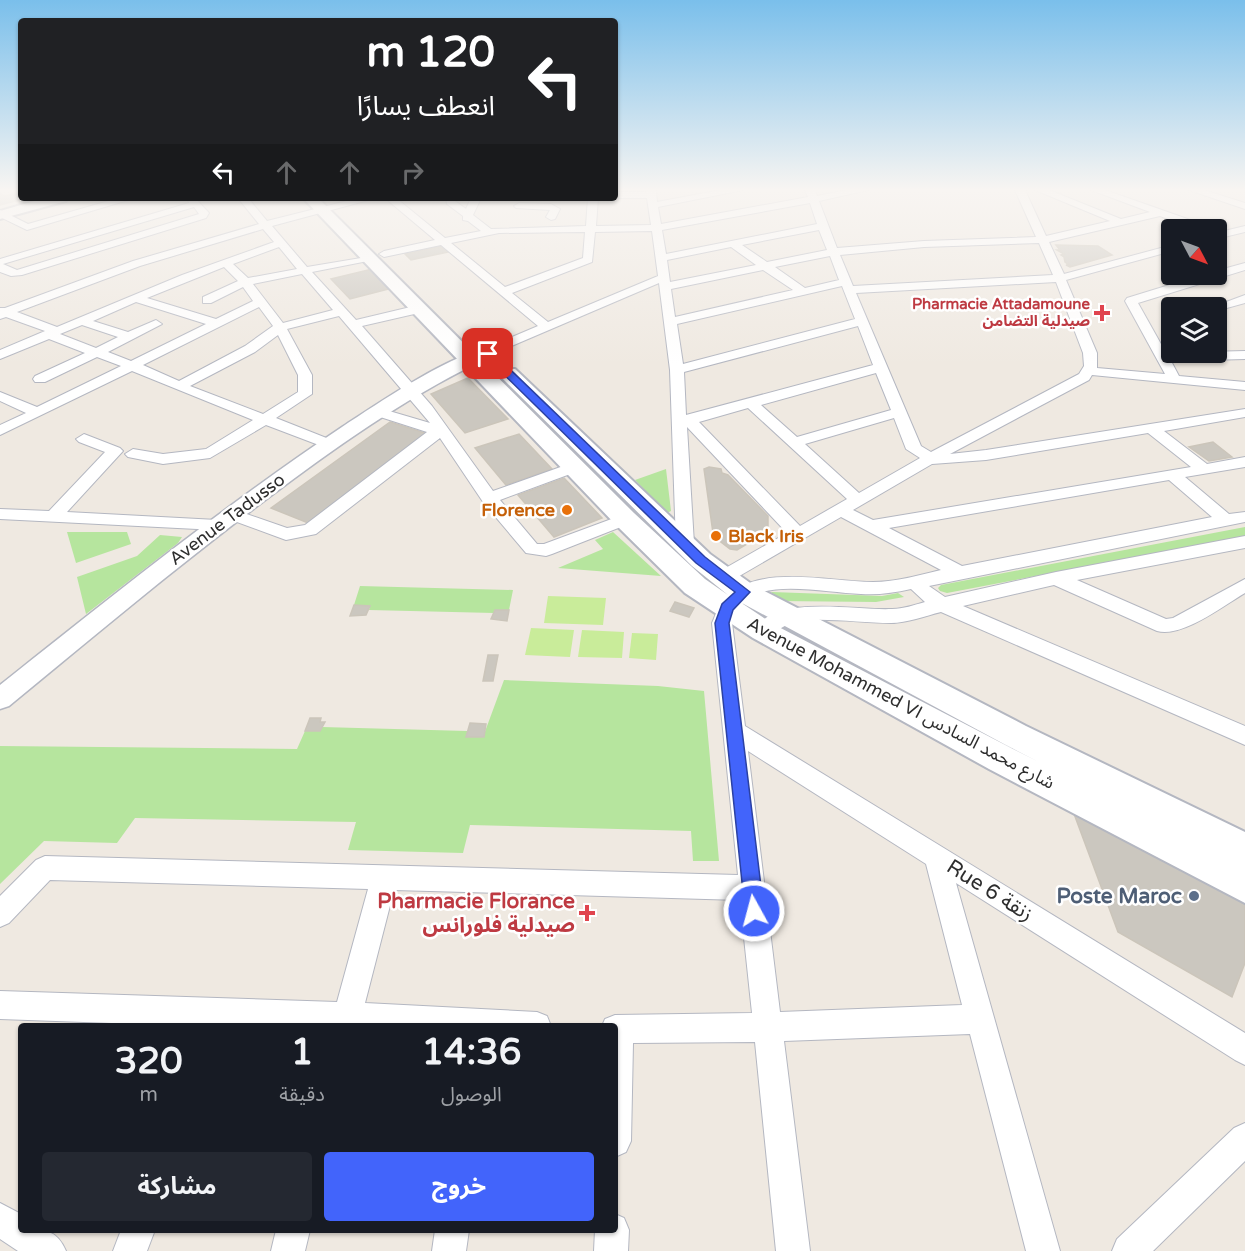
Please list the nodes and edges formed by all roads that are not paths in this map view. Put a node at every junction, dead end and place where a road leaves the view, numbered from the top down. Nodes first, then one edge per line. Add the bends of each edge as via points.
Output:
1 (45, 248) edge
2 (96, 248) edge
3 (97, 248) edge
4 (187, 248) edge
5 (265, 248) edge
6 (285, 248) edge
7 (368, 248) edge
8 (409, 248) edge
9 (450, 248) edge
10 (589, 248) edge
11 (660, 248) edge
12 (711, 248) edge
13 (739, 248) edge
14 (832, 248) edge
15 (874, 248) edge
16 (1046, 248) edge
17 (1161, 251) edge
18 (833, 252) junction
19 (376, 256) junction
20 (662, 258) junction
21 (149, 260) junction
22 (0, 261) edge
23 (225, 262) junction
24 (129, 266) junction
25 (0, 267) edge
26 (765, 267) junction
27 (1241, 270) edge
28 (303, 271) junction
29 (186, 277) junction
30 (1060, 278) junction
31 (245, 282) junction
32 (665, 282) junction
33 (847, 286) junction
34 (504, 292) junction
35 (802, 292) junction
36 (135, 298) junction
37 (1245, 299) edge
38 (207, 300) dead end
39 (260, 302) junction
40 (1227, 305) edge
41 (419, 309) junction
42 (340, 312) junction
43 (2, 313) edge
44 (80, 320) junction
45 (862, 321) junction
46 (670, 322) junction
47 (215, 323) junction
48 (156, 324) dead end
49 (352, 326) junction
50 (545, 326) junction
51 (280, 327) junction
52 (51, 332) junction
53 (129, 338) junction
54 (473, 346) junction
55 (99, 352) junction
56 (0, 355) edge
57 (1161, 355) edge
58 (1245, 355) edge
59 (1227, 356) edge
60 (1165, 363) edge
61 (131, 365) junction
62 (881, 367) junction
63 (677, 370) junction
64 (1088, 371) junction
65 (40, 379) dead end
66 (1175, 380) junction
67 (1245, 386) edge
68 (179, 387) junction
69 (411, 391) junction
70 (0, 396) edge
71 (752, 403) junction
72 (36, 412) junction
73 (379, 412) junction
74 (899, 412) junction
75 (1245, 413) edge
76 (685, 419) junction
77 (264, 420) junction
78 (1151, 428) junction
79 (0, 431) edge
80 (441, 432) junction
81 (84, 439) dead end
82 (794, 443) junction
83 (329, 444) junction
84 (134, 454) dead end
85 (929, 459) junction
86 (1245, 462) edge
87 (575, 467) junction
88 (1205, 470) junction
89 (1173, 475) junction
90 (489, 498) junction
91 (857, 500) junction
92 (840, 510) junction
93 (0, 514) edge
94 (53, 517) junction
95 (1245, 517) edge
96 (224, 519) junction
97 (625, 519) junction
98 (1225, 520) junction
99 (872, 526) junction
100 (798, 534) junction
101 (1245, 542) edge
102 (685, 544) junction
103 (959, 572) junction
104 (1056, 578) junction
105 (915, 581) junction
106 (1245, 585) edge
107 (730, 592) junction
108 (945, 606) junction
109 (774, 623) junction
110 (0, 699) edge
111 (1239, 726) edge
112 (734, 731) junction
113 (1245, 849) edge
114 (936, 856) junction
115 (384, 878) junction
116 (1245, 885) edge
117 (752, 888) junction
118 (0, 914) edge
119 (0, 1005) edge
120 (981, 1018) junction
121 (217, 1020) edge
122 (347, 1021) edge
123 (415, 1023) edge
124 (767, 1027) junction
125 (618, 1029) edge
126 (1245, 1050) edge
127 (1245, 1139) edge
128 (0, 1220) edge
129 (18, 1231) edge
130 (21, 1233) edge
131 (137, 1233) edge
132 (292, 1233) edge
133 (452, 1233) edge
134 (612, 1233) edge
135 (49, 1251) edge
136 (130, 1251) edge
137 (288, 1251) edge
138 (449, 1251) edge
139 (612, 1251) edge
140 (793, 1251) edge
141 (1043, 1251) edge
142 (1129, 1251) edge

1 - 22 street
2 - 25 street via 18,273
3 - 24 street
4 - 21 street
5 - 23 street
6 - 28 street
7 - 19 main road, Avenue Mohammed VI شارع محمد السادس
8 - 19 street
9 - 34 street
10 - 34 street via 588,260
11 - 20 street
12 - 20 street
13 - 26 street
14 - 18 street
15 - 18 street
16 - 30 street
17 - 30 street
18 - 26 street
18 - 33 street
19 - 28 street
19 - 41 main road, Avenue Mohammed VI شارع محمد السادس
19 - 54 main road, Avenue Mohammed VI شارع محمد السادس
20 - 32 street
21 - 24 street
21 - 29 street
23 - 29 street
23 - 31 street
24 - 43 street
26 - 32 street
26 - 35 street
27 - 57 street via 1131,301
28 - 31 street
28 - 42 street
29 - 36 street
30 - 33 street via 981,280 909,288
30 - 64 street via 1092,360
31 - 38 street
31 - 39 street
32 - 46 street
32 - 50 street
33 - 35 street
33 - 45 street
34 - 50 street
35 - 46 street
36 - 44 street
36 - 47 street
37 - 40 street
39 - 47 street
39 - 51 street
41 - 49 street
41 - 54 main road, Avenue Mohammed VI شارع محمد السادس
42 - 49 street
42 - 51 street
43 - 52 street
44 - 52 street
44 - 53 street
45 - 62 street
45 - 63 street
46 - 63 street
47 - 61 street
48 - 53 street
49 - 69 street
50 - 54 street
51 - 68 street via 250,349
51 - 77 street via 305,375 305,394
52 - 55 street
52 - 56 street
53 - 55 street
54 - 69 street, Avenue Tadusso
54 - 87 main road, Avenue Mohammed VI شارع محمد السادس
54 - 102 main road, Avenue Mohammed VI شارع محمد السادس
55 - 61 street
55 - 65 street
58 - 59 street
60 - 66 street
61 - 68 street
61 - 72 street
62 - 71 street
62 - 74 street
63 - 76 street
64 - 66 street
64 - 85 street via 1076,383
66 - 67 street
68 - 77 street
69 - 73 street, Avenue Tadusso
69 - 80 street
70 - 72 street
71 - 76 street
71 - 82 street
72 - 79 street
73 - 80 street
73 - 83 street, Avenue Tadusso
74 - 82 street
74 - 85 street via 914,449
75 - 78 street
76 - 100 street
76 - 102 street
77 - 83 street
77 - 84 street via 210,453 163,459
78 - 85 street via 986,455
78 - 88 street
80 - 90 street
80 - 96 street via 310,530 286,534
81 - 94 street via 115,451
82 - 91 street
83 - 96 street, Avenue Tadusso
85 - 91 street
86 - 88 street
87 - 90 street
87 - 97 main road, Avenue Mohammed VI شارع محمد السادس
88 - 89 street
89 - 98 street
89 - 99 street
90 - 97 street via 530,548 539,552
91 - 92 street
92 - 99 street
92 - 100 street
93 - 94 street
94 - 96 street
95 - 98 street
96 - 110 street, Avenue Tadusso
97 - 107 main road, Avenue Mohammed VI شارع محمد السادس via 695,586
98 - 103 street
99 - 103 street
100 - 107 street
101 - 104 street
102 - 107 main road, Avenue Mohammed VI شارع محمد السادس
103 - 105 street
104 - 106 street via 1164,626 1177,624
104 - 108 street
105 - 107 street via 877,588 770,584
105 - 108 street
107 - 109 main road, Avenue Mohammed VI شارع محمد السادس
107 - 112 street via 722,623
108 - 109 street via 894,616 809,613
108 - 111 street
109 - 113 main road, Avenue Mohammed VI شارع محمد السادس via 1015,735
109 - 116 main road, Avenue Mohammed VI شارع محمد السادس via 1001,759
112 - 114 street, Rue 6 زنقة
112 - 117 street
114 - 120 street
114 - 126 street, Rue 6 زنقة
115 - 117 street
115 - 118 street via 45,868
115 - 122 street
117 - 124 street
119 - 121 street
120 - 124 street
120 - 141 street
121 - 122 street
122 - 123 street
124 - 125 street
124 - 140 street
127 - 142 street
128 - 129 street
130 - 135 street
131 - 136 street
132 - 137 street
133 - 138 street
134 - 139 street

